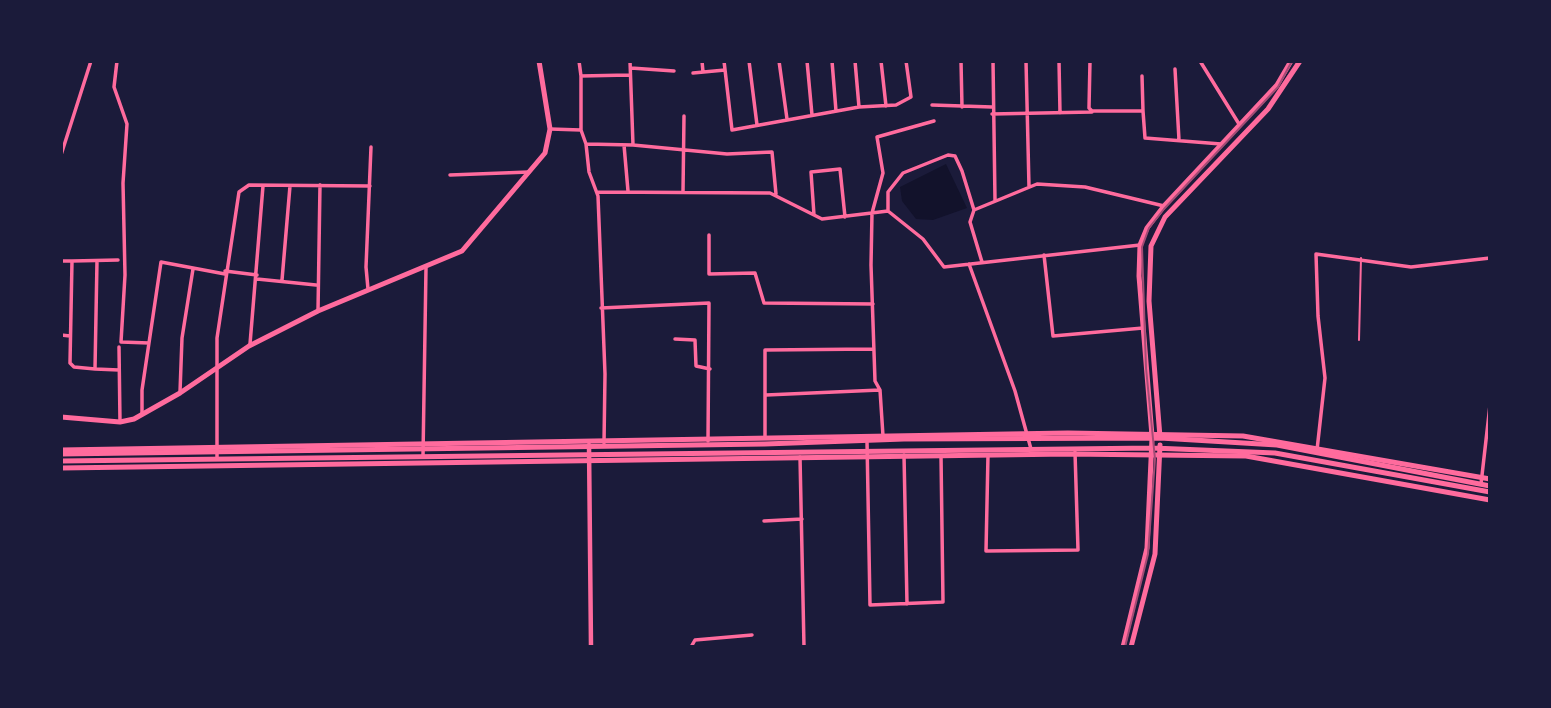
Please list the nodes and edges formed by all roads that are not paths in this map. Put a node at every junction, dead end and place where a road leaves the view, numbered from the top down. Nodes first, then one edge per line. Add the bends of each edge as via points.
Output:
1 (91, 61) edge
2 (117, 61) edge
3 (539, 61) edge
4 (579, 61) edge
5 (630, 61) edge
6 (702, 61) edge
7 (724, 61) edge
8 (749, 61) edge
9 (779, 61) edge
10 (807, 61) edge
11 (832, 61) edge
12 (855, 61) edge
13 (881, 61) edge
14 (906, 61) edge
15 (961, 61) edge
16 (993, 61) edge
17 (1026, 61) edge
18 (1059, 61) edge
19 (1090, 61) edge
20 (1200, 61) edge
21 (1290, 61) edge
22 (1300, 61) edge
23 (631, 68) junction
24 (1175, 69) dead end
25 (725, 70) junction
26 (674, 71) dead end
27 (703, 72) junction
28 (693, 73) dead end
29 (629, 75) junction
30 (581, 76) junction
31 (1142, 76) dead end
32 (932, 105) dead end
33 (887, 106) junction
34 (859, 107) junction
35 (962, 107) junction
36 (992, 107) junction
37 (836, 111) junction
38 (1092, 111) junction
39 (1143, 111) junction
40 (1060, 113) junction
41 (992, 114) junction
42 (1029, 114) junction
43 (684, 116) dead end
44 (812, 116) junction
45 (787, 120) junction
46 (934, 121) dead end
47 (757, 125) junction
48 (1240, 126) junction
49 (550, 129) junction
50 (581, 130) junction
51 (1179, 140) junction
52 (586, 144) junction
53 (1223, 144) junction
54 (624, 145) junction
55 (633, 145) junction
56 (371, 147) dead end
57 (684, 151) junction
58 (61, 155) edge
59 (530, 172) junction
60 (450, 175) dead end
61 (320, 185) junction
62 (263, 186) junction
63 (290, 186) junction
64 (370, 186) junction
65 (1029, 187) junction
66 (628, 191) junction
67 (597, 192) junction
68 (683, 192) junction
69 (776, 194) junction
70 (995, 200) junction
71 (1164, 206) junction
72 (974, 210) junction
73 (888, 211) junction
74 (872, 213) junction
75 (814, 215) junction
76 (845, 217) junction
77 (709, 235) dead end
78 (1140, 245) junction
79 (1044, 255) junction
80 (1361, 258) junction
81 (1490, 258) edge
82 (118, 260) dead end
83 (61, 261) edge
84 (72, 261) junction
85 (97, 261) junction
86 (982, 262) junction
87 (969, 264) junction
88 (425, 268) junction
89 (193, 269) junction
90 (225, 272) junction
91 (257, 277) junction
92 (282, 280) junction
93 (316, 285) junction
94 (369, 289) junction
95 (873, 304) junction
96 (601, 308) junction
97 (318, 311) junction
98 (1143, 328) junction
99 (61, 335) edge
100 (70, 335) junction
101 (676, 339) dead end
102 (1359, 340) dead end
103 (149, 343) junction
104 (250, 346) junction
105 (119, 347) dead end
106 (874, 349) junction
107 (216, 367) junction
108 (95, 369) junction
109 (710, 369) junction
110 (119, 370) junction
111 (880, 390) junction
112 (180, 393) junction
113 (766, 395) junction
114 (1490, 405) edge
115 (142, 416) junction
116 (61, 417) edge
117 (120, 422) junction
118 (1152, 438) junction
119 (1160, 438) junction
120 (1030, 439) junction
121 (867, 441) junction
122 (884, 441) junction
123 (708, 443) junction
124 (765, 444) junction
125 (589, 445) junction
126 (604, 445) junction
127 (1075, 448) junction
128 (1153, 448) junction
129 (422, 449) junction
130 (1031, 449) junction
131 (1160, 449) junction
132 (218, 450) junction
133 (941, 450) junction
134 (988, 450) junction
135 (868, 451) junction
136 (61, 452) edge
137 (800, 452) junction
138 (904, 452) junction
139 (1316, 452) junction
140 (589, 454) junction
141 (423, 456) junction
142 (217, 458) junction
143 (61, 461) edge
144 (61, 468) edge
145 (1490, 479) edge
146 (1481, 484) junction
147 (1490, 486) edge
148 (1490, 492) edge
149 (1490, 500) edge
150 (803, 519) junction
151 (764, 521) dead end
152 (907, 604) junction
153 (752, 635) dead end
154 (1124, 645) edge
155 (1131, 646) edge
156 (591, 647) edge
157 (691, 647) edge
158 (804, 647) edge

1 - 58 street
2 - 103 street via 114,87 127,124 121,342
3 - 49 main road
4 - 30 street
5 - 23 street
6 - 27 street
7 - 25 street
8 - 47 street
9 - 45 street
10 - 44 street
11 - 37 street
12 - 34 street
13 - 33 street
14 - 33 street via 911,97
15 - 35 street
16 - 36 street
17 - 42 street
18 - 40 street
19 - 38 street
20 - 48 street
21 - 48 main road via 1277,85
22 - 119 main road via 1268,109 1165,217 1151,246 1149,301
23 - 26 street
23 - 29 street
24 - 51 street
25 - 27 street
25 - 47 street via 732,130
27 - 28 street
29 - 30 street
29 - 55 street
30 - 50 street
31 - 39 street
32 - 35 street
33 - 34 street
34 - 37 street
35 - 36 street
36 - 41 street
37 - 44 street
38 - 39 street
38 - 40 street
39 - 51 street via 1144,138
40 - 42 street
41 - 42 street
41 - 70 street
42 - 65 street
43 - 57 street
44 - 45 street
45 - 47 street
46 - 74 street via 877,137 883,173
48 - 53 main road
49 - 50 street
49 - 59 main road via 545,153
50 - 52 street
51 - 53 street
52 - 54 street
52 - 67 street
53 - 71 main road
54 - 55 street
54 - 66 street
55 - 57 street
56 - 64 street
57 - 68 street
57 - 69 street via 772,152
59 - 60 street
59 - 88 main road via 462,251
61 - 63 street
61 - 64 street
61 - 93 street
62 - 63 street
62 - 90 street via 249,185 239,192
62 - 91 street
63 - 92 street
64 - 94 street
65 - 70 street
65 - 71 street via 1085,187
66 - 67 street
66 - 68 street
67 - 96 street
68 - 69 street
69 - 75 street
70 - 72 street
71 - 78 main road
72 - 73 street via 962,170 955,156 948,155 903,173 888,192
72 - 86 street via 970,222
73 - 74 street
73 - 87 street via 923,239 944,267
74 - 76 street
74 - 95 street
75 - 76 street
75 - 76 street via 811,172 840,169
77 - 95 street via 709,274 755,273 764,303
78 - 79 street
78 - 98 main road
79 - 86 street
79 - 98 street via 1053,336
80 - 81 street via 1422,267
80 - 102 lane
80 - 139 street via 1317,254 1325,378
82 - 85 street
83 - 84 street
84 - 85 street
84 - 100 street
85 - 108 street
86 - 87 street
87 - 120 street
88 - 94 main road
88 - 129 street
89 - 90 street
89 - 103 street via 160,262
89 - 112 street via 182,338
90 - 91 street
90 - 107 street
91 - 92 street
91 - 104 street
92 - 93 street
93 - 97 street
94 - 97 main road
95 - 106 street
96 - 109 street via 709,303
96 - 126 street
97 - 104 main road
98 - 118 main road
99 - 100 street
100 - 108 street via 71,366
101 - 109 street via 695,340 696,366
103 - 115 street
104 - 107 main road
105 - 110 street
106 - 111 street via 875,381
106 - 113 street via 765,350
107 - 112 main road
107 - 132 street
108 - 110 street
109 - 123 street
110 - 117 street
111 - 113 street
111 - 122 street
112 - 115 main road
113 - 124 street
114 - 146 street
115 - 117 main road
116 - 117 main road
118 - 119 main road
118 - 120 main road
118 - 128 main road
119 - 131 main road
119 - 139 main road via 1238,441
120 - 122 main road
120 - 130 street
121 - 122 main road
121 - 124 main road
121 - 135 street
123 - 124 main road
123 - 126 main road
125 - 126 main road
125 - 129 main road
125 - 140 street
127 - 128 main road
127 - 130 main road
127 - 134 street via 1079,550 986,551
128 - 131 main road
128 - 154 main road via 1147,548
129 - 132 main road
129 - 141 street
130 - 134 main road
131 - 148 main road via 1275,453
131 - 155 main road via 1155,554
132 - 136 main road
132 - 142 street
133 - 134 main road
133 - 138 main road
133 - 152 street via 943,603
135 - 137 main road
135 - 138 main road
135 - 152 street via 870,605
136 - 145 main road via 1068,433 1243,436
137 - 140 main road
137 - 150 street
138 - 152 street
139 - 146 main road
140 - 141 main road
140 - 156 street
141 - 142 main road
142 - 143 main road
144 - 149 main road via 1068,454 1246,456
146 - 147 main road
150 - 151 street
150 - 158 street
153 - 157 street via 695,640
154 - 155 main road

